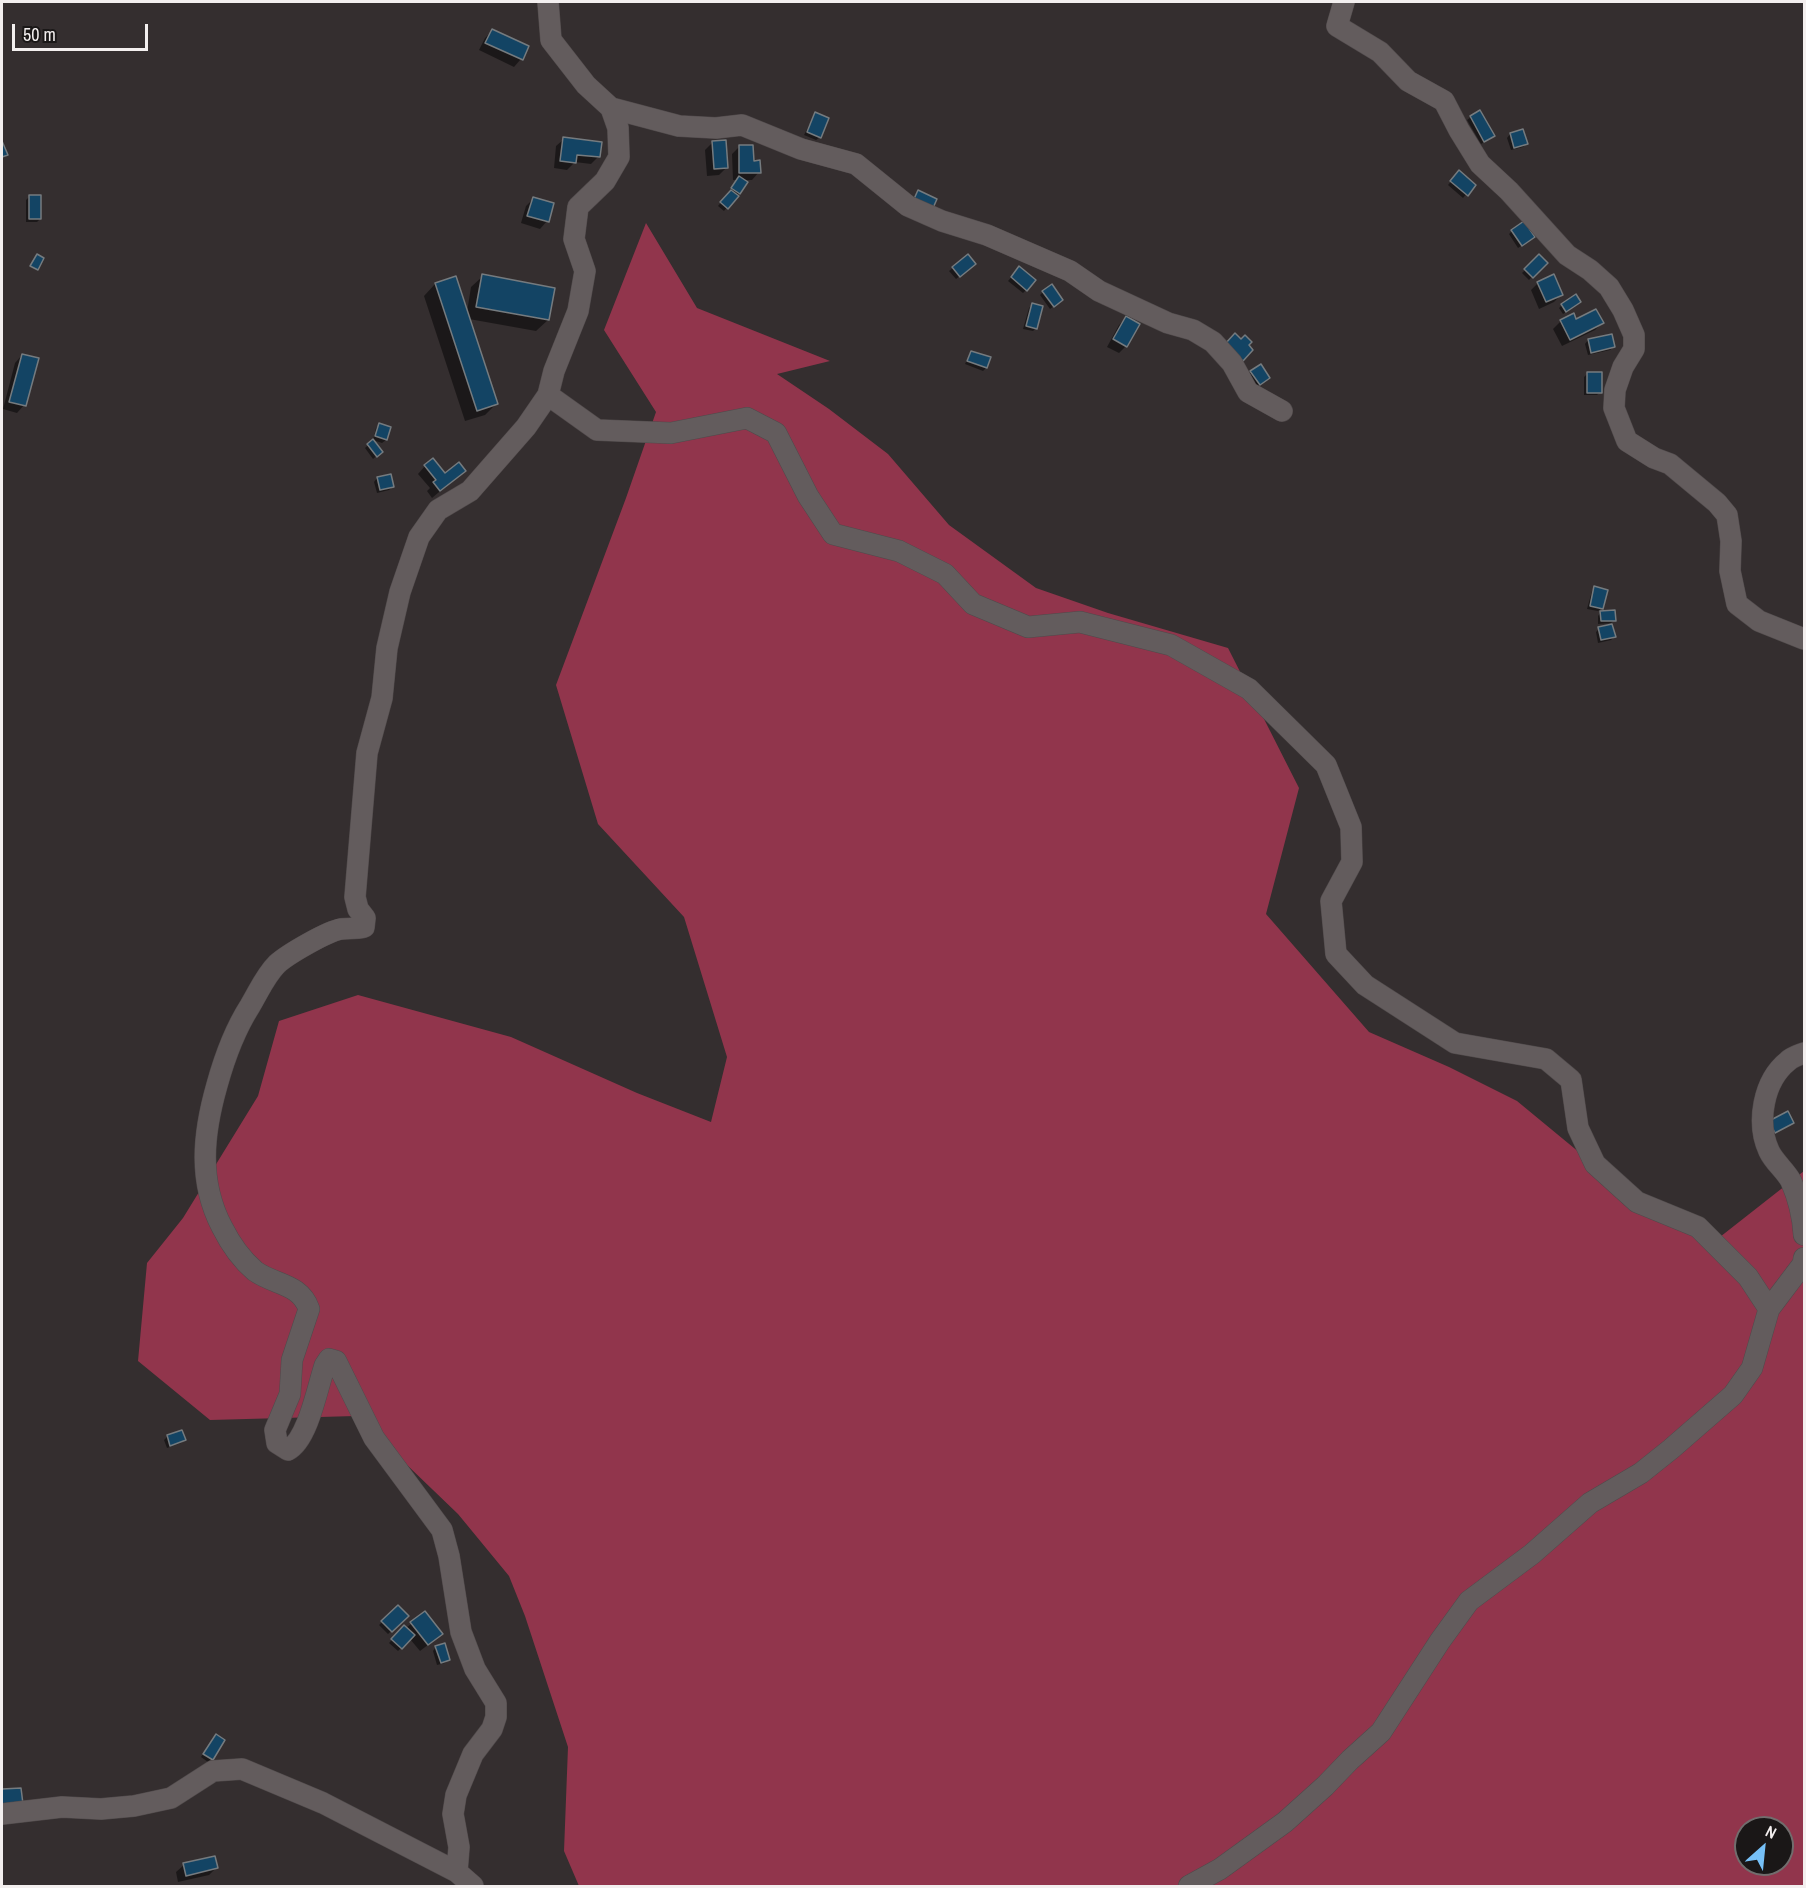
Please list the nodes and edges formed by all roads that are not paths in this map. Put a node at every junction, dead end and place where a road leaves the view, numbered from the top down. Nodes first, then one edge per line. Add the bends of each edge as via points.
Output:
1 (548, 2) edge
2 (1344, 2) edge
3 (611, 108) junction
4 (548, 395) junction
5 (1282, 411) dead end
6 (1804, 639) edge
7 (1804, 1053) edge
8 (1804, 1235) edge
9 (1804, 1258) edge
10 (1769, 1309) junction
11 (2, 1814) edge
12 (457, 1872) junction
13 (473, 1887) edge
14 (1189, 1887) edge

1 - 3 street via 551,40 586,85
2 - 6 street via 1337,26 1380,52 1408,81 1444,101 1480,164 1567,255 1609,287 1634,335 1634,349 1615,390 1614,408 1628,441 1670,464 1727,515 1730,571 1737,604 1759,621
3 - 4 street via 618,128 620,157 605,181 578,207 574,239 585,271 578,311
3 - 5 street via 679,126 716,129 742,125 856,164 908,206 1070,271 1099,291 1168,323 1193,330 1213,342 1232,363 1248,392
4 - 10 street via 597,430 671,433 747,418 776,433 808,496 833,534 899,551 945,574 973,604 1029,627 1080,622 1171,645 1249,689 1326,765 1351,827 1352,862 1330,901 1336,954 1365,985 1455,1043 1546,1059 1571,1080 1578,1128 1596,1164 1636,1202 1698,1227 1748,1277
4 - 12 street via 526,427 470,491 438,510 419,537 400,592 387,648 382,698 367,753 356,897 365,918 364,927 330,933 289,955 264,978 229,1044 208,1116 205,1142 205,1169 212,1203 230,1242 253,1269 300,1294 309,1309 292,1360 290,1394 275,1430 277,1443 288,1450 293,1447 308,1419 325,1365 329,1359 336,1361 374,1438 442,1530 461,1632 475,1669 496,1703 496,1717 489,1734 473,1754 456,1795 453,1814 459,1847
7 - 8 street via 1788,1061 1777,1074 1765,1096 1761,1117 1769,1151 1791,1181
9 - 10 street
10 - 14 street via 1752,1368 1733,1395 1641,1473 1590,1503 1532,1554 1468,1601 1381,1732 1285,1822
11 - 12 street via 62,1807 134,1806 171,1798 213,1771 242,1769 322,1803
12 - 13 street

